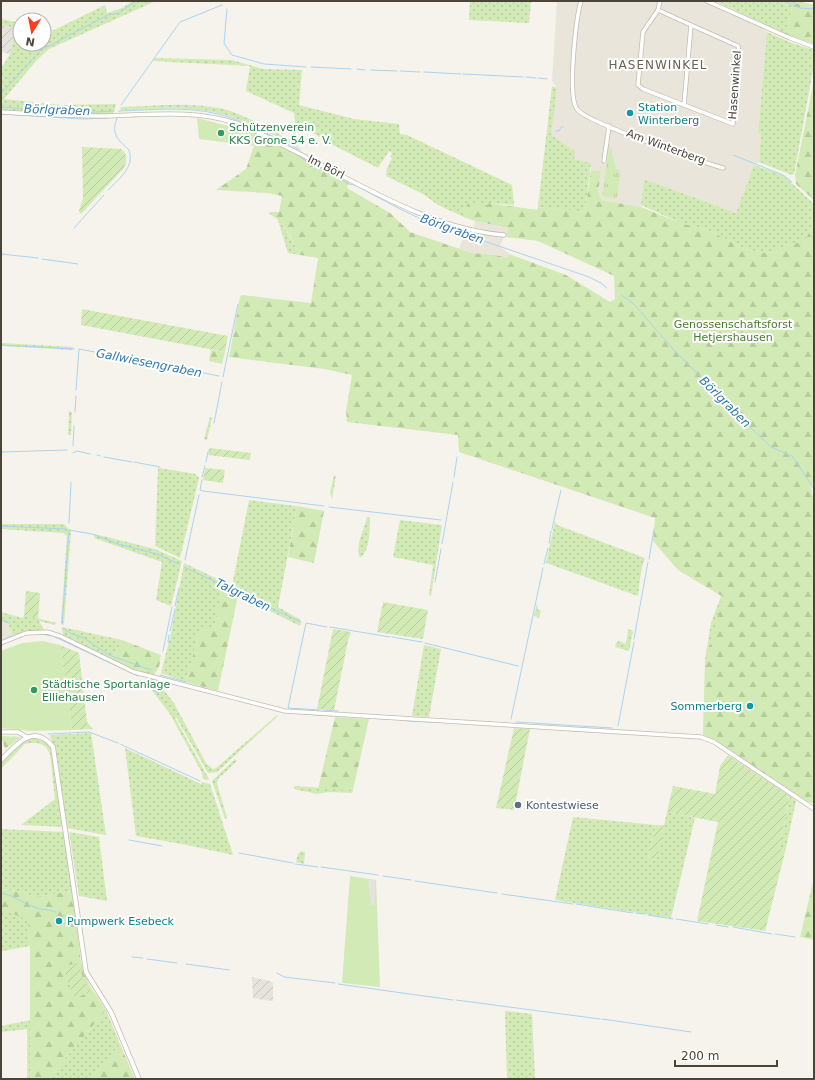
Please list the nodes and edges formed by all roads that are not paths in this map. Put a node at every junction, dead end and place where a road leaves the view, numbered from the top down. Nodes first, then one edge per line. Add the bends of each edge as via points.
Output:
1 (581, 1) edge
2 (660, 1) edge
3 (707, 1) edge
4 (658, 10) junction
5 (691, 25) junction
6 (814, 47) edge
7 (684, 105) junction
8 (1, 112) edge
9 (610, 126) junction
10 (604, 161) dead end
11 (723, 168) dead end
12 (504, 235) dead end
13 (1, 643) edge
14 (1, 732) edge
15 (27, 738) junction
16 (1, 760) edge
17 (814, 809) edge
18 (139, 1079) edge

1 - 9 street, Am Winterberg via 572,88 574,102 581,114
2 - 4 street, Hasenwinkel
3 - 6 street
4 - 5 street, Hasenwinkel
4 - 7 street, Hasenwinkel via 643,32 638,86
5 - 7 street
5 - 7 street, Hasenwinkel via 738,46 733,124
8 - 12 street, Im Börl via 66,116 214,116 249,128 429,217 466,230
9 - 10 street
9 - 11 street, Am Winterberg
13 - 17 street via 26,633 41,632 60,636 134,672 285,711 701,737 714,742
14 - 15 street via 18,732
15 - 16 street
15 - 18 street via 41,737 52,747 86,972 111,1012

